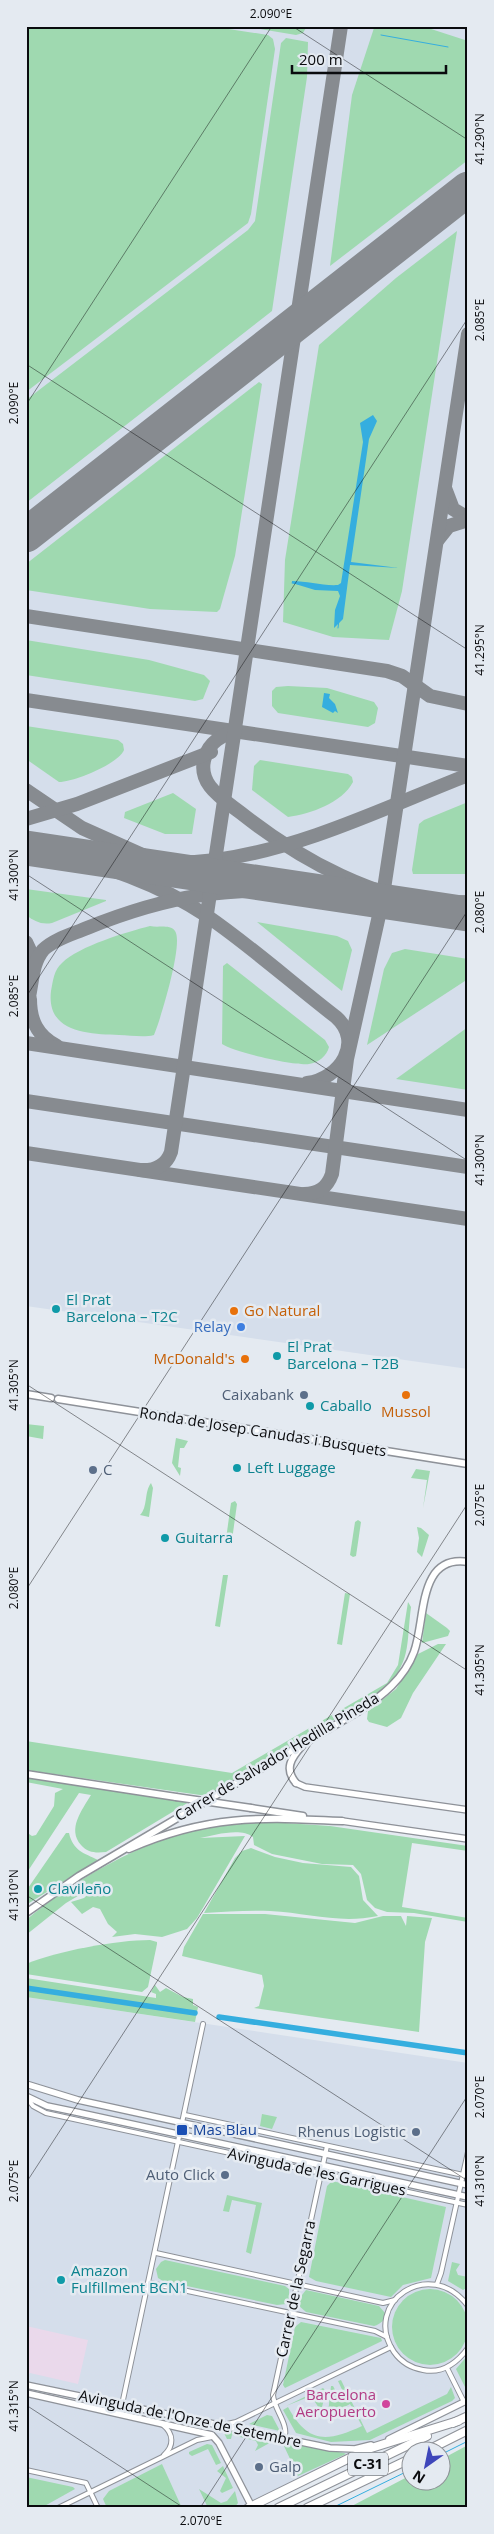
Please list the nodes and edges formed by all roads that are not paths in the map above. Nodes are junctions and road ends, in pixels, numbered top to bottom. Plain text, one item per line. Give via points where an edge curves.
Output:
1 (26, 1394) edge
2 (468, 1464) edge
3 (468, 1562) edge
4 (307, 1740) junction
5 (26, 1774) edge
6 (296, 1783) joint
7 (468, 1810) edge
8 (342, 1822) junction
9 (468, 1839) edge
10 (103, 1861) junction
11 (26, 1913) edge
12 (204, 2024) dead end
13 (27, 2084) edge
14 (26, 2097) edge
15 (185, 2115) junction
16 (183, 2123) junction
17 (180, 2135) junction
18 (179, 2142) junction
19 (327, 2146) junction
20 (468, 2152) edge
21 (326, 2154) junction
22 (323, 2166) junction
23 (321, 2173) junction
24 (465, 2176) edge
25 (464, 2184) edge
26 (458, 2195) junction
27 (468, 2197) edge
28 (457, 2202) junction
29 (468, 2205) edge
30 (156, 2253) junction
31 (150, 2282) junction
32 (297, 2284) junction
33 (437, 2284) junction
34 (395, 2300) junction
35 (468, 2306) edge
36 (291, 2313) junction
37 (387, 2337) junction
38 (391, 2347) junction
39 (468, 2348) edge
40 (447, 2368) junction
41 (26, 2385) edge
42 (26, 2393) edge
43 (466, 2401) edge
44 (274, 2404) junction
45 (123, 2406) junction
46 (120, 2414) junction
47 (468, 2416) edge
48 (458, 2421) junction
49 (160, 2422) junction
50 (220, 2426) junction
51 (286, 2429) junction
52 (468, 2430) edge
53 (214, 2437) junction
54 (284, 2440) junction
55 (299, 2442) junction
56 (444, 2442) edge
57 (355, 2449) junction
58 (368, 2449) junction
59 (160, 2459) junction
60 (402, 2463) edge
61 (26, 2470) edge
62 (91, 2492) junction
63 (248, 2507) edge
64 (58, 2508) edge
65 (98, 2508) edge
66 (278, 2508) edge
67 (307, 2508) edge

1 - 2 main road, Ronda de Josep Canudas i Busquets
3 - 4 main road, Carrer de Salvador Hedilla Pineda via 450,1561 432,1577 414,1653 392,1686 359,1711
4 - 6 main road via 290,1763 290,1774
4 - 10 main road, Carrer de Salvador Hedilla Pineda
5 - 8 main road, bridge
6 - 7 street via 304,1787
8 - 9 street
8 - 10 main road via 261,1818 222,1821 166,1836
10 - 11 main road, Carrer de Salvador Hedilla Pineda
12 - 15 street
13 - 16 street, Avinguda de les Garrigues via 72,2099
14 - 17 street, Avinguda de les Garrigues via 47,2106
14 - 18 street, Avinguda de les Garrigues via 33,2106 46,2113
15 - 16 street
15 - 19 street, Avinguda de les Garrigues
16 - 17 street
16 - 21 street, Avinguda de les Garrigues
17 - 18 street
17 - 22 street, Avinguda de les Garrigues
18 - 23 street, Avinguda de les Garrigues
18 - 30 street
19 - 21 street, Carrer de la Segarra
19 - 24 street, Avinguda de les Garrigues
20 - 24 street
21 - 22 street, Carrer de la Segarra
21 - 25 street, Avinguda de les Garrigues
22 - 23 street, Carrer de la Segarra
22 - 26 street, Avinguda de les Garrigues
23 - 28 street, Avinguda de les Garrigues
23 - 32 street, Carrer de la Segarra
24 - 25 street
25 - 26 street
26 - 27 street, Avinguda de les Garrigues
26 - 28 street
28 - 29 street, Avinguda de les Garrigues
28 - 33 street
30 - 31 street
30 - 32 street
31 - 36 street
31 - 45 street
32 - 34 street via 383,2303
32 - 36 street, Carrer de la Segarra
33 - 34 street via 410,2288
33 - 35 street via 450,2288
34 - 37 street via 387,2318
36 - 37 street via 375,2331
36 - 44 street, Carrer de la Segarra via 273,2395
37 - 38 street
38 - 40 street via 411,2367 434,2371
38 - 44 street
39 - 40 street
40 - 43 street
41 - 45 street, Avinguda de l'Onze de Setembre
42 - 46 street, Avinguda de l'Onze de Setembre
43 - 57 street, Avinguda de l'Onze de Setembre via 402,2434
44 - 50 street
44 - 51 street
45 - 46 street
45 - 50 street, Avinguda de l'Onze de Setembre
46 - 49 street, Avinguda de l'Onze de Setembre
47 - 48 highway, C-31
48 - 58 highway
48 - 66 highway, C-31
49 - 53 street, Avinguda de l'Onze de Setembre
49 - 59 street via 170,2431 172,2439 169,2450
50 - 54 street, Avinguda de l'Onze de Setembre
51 - 54 street
51 - 55 street
52 - 56 highway
53 - 59 street
53 - 63 street
54 - 55 street, Avinguda de l'Onze de Setembre
55 - 57 street, Avinguda de l'Onze de Setembre
57 - 58 highway
58 - 63 highway
59 - 62 street
60 - 67 highway, C-31
61 - 62 street via 86,2483
62 - 64 street
62 - 65 street

